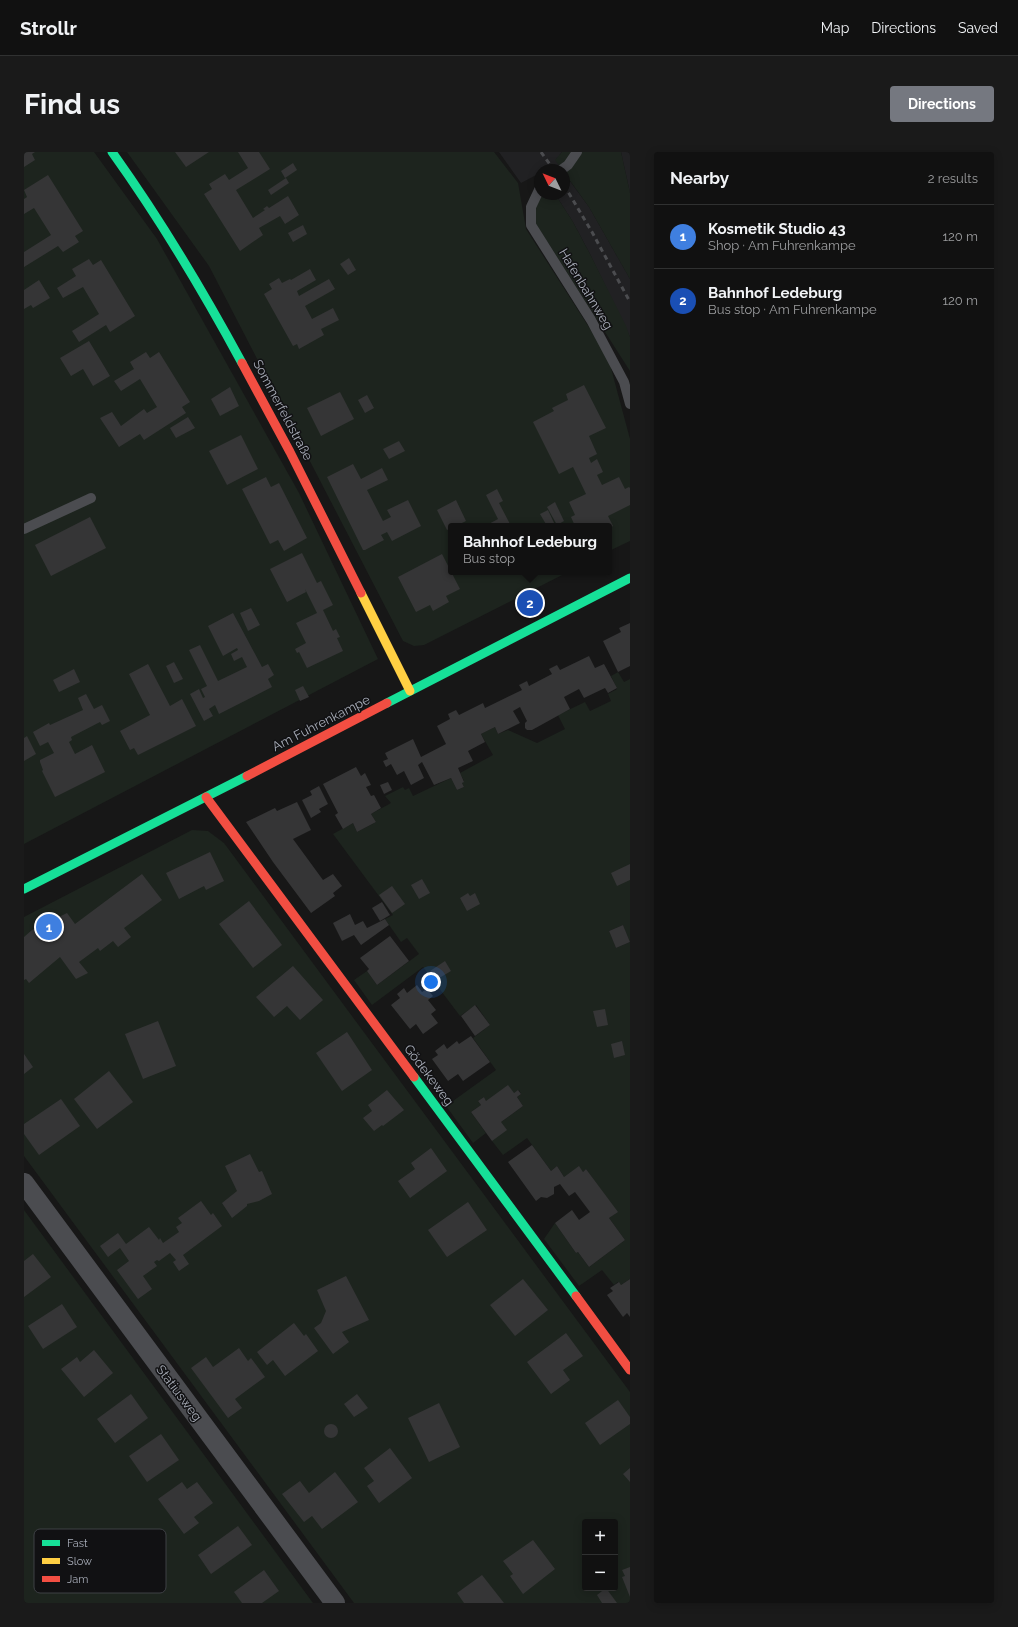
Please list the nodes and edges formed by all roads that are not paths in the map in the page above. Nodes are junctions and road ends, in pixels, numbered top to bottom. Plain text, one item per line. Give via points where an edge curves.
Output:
1 (112, 152) edge
2 (577, 152) edge
3 (569, 164) edge
4 (534, 200) edge
5 (630, 404) edge
6 (91, 498) dead end
7 (24, 530) edge
8 (630, 578) edge
9 (410, 691) junction
10 (206, 797) junction
11 (24, 889) edge
12 (24, 1183) edge
13 (630, 1370) edge
14 (334, 1603) edge

1 - 9 street, Sommerfeldstraße via 181,257 243,362
2 - 3 lane
4 - 5 lane, Hafenbahnweg via 531,207 531,225 591,320 624,382
6 - 7 lane
8 - 9 street, Am Fuhrenkampe
9 - 10 street, Am Fuhrenkampe
10 - 11 street, Am Fuhrenkampe
10 - 13 street, Gödekeweg
12 - 14 street, Statiusweg

